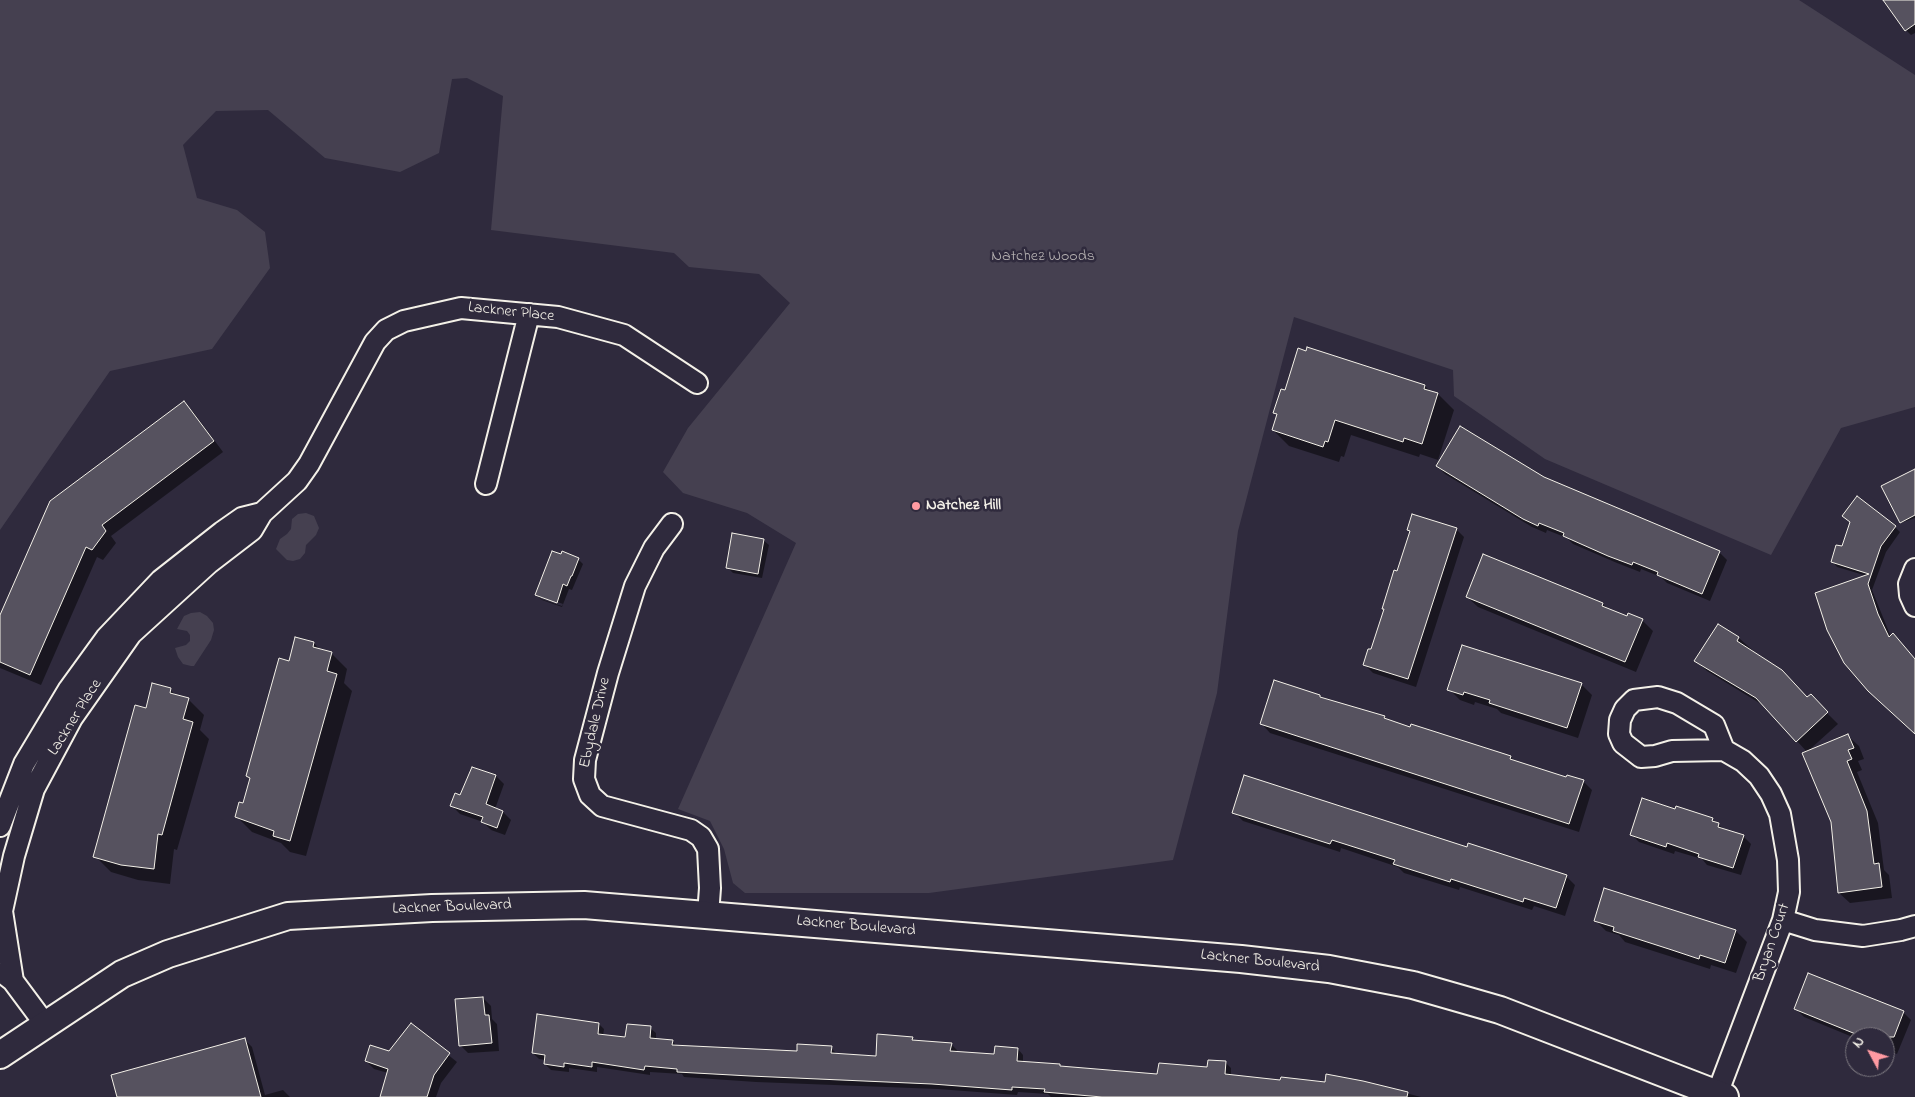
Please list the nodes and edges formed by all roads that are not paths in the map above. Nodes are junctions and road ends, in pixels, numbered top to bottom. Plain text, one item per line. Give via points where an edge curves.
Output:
1 (529, 314) junction
2 (697, 383) dead end
3 (486, 484) dead end
4 (262, 513) junction
5 (672, 524) dead end
6 (1915, 569) edge
7 (1915, 606) edge
8 (1724, 750) junction
9 (0, 826) edge
10 (708, 915) junction
11 (1784, 920) junction
12 (1915, 926) edge
13 (6, 975) edge
14 (45, 1024) junction
15 (0, 1055) edge
16 (1719, 1096) edge

1 - 2 street, Lackner Place via 558,317 624,335
1 - 3 street
1 - 4 street, Lackner Place via 461,308 404,321 386,330 375,342 310,464 297,481
4 - 9 street, Lackner Place via 242,518 160,580 106,638 69,688 24,764
4 - 13 street, Lackner Place via 252,530 209,563 131,634 72,718 34,789 14,856 2,911
5 - 10 street, Ebydale Drive via 654,548 635,586 585,760 584,779 590,796 602,806 691,830 701,837 708,849
6 - 7 street via 1909,584
8 - 8 street via 1714,726 1677,704 1658,697 1634,700 1620,720 1619,734 1623,744 1641,757 1672,751
8 - 11 street, Bryan Court via 1759,776 1780,814 1788,860 1789,892
10 - 14 main road, Lackner Boulevard via 546,905 288,916 168,954 122,974
10 - 16 main road, Lackner Boulevard via 1330,969 1413,985 1500,1010
11 - 12 street via 1815,930 1864,936
11 - 16 street, Bryan Court
13 - 14 street, Lackner Place
14 - 15 main road, Lackner Boulevard

